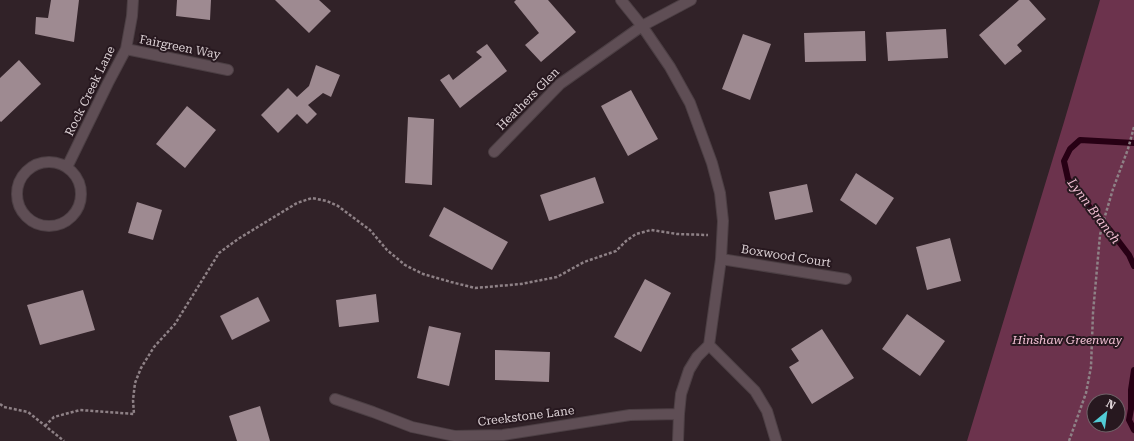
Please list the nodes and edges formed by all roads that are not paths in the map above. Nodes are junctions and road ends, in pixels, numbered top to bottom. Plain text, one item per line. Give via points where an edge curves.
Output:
1 (133, 0) edge
2 (621, 0) edge
3 (691, 0) edge
4 (642, 26) junction
5 (126, 49) junction
6 (228, 70) dead end
7 (494, 152) dead end
8 (67, 167) junction
9 (721, 259) junction
10 (846, 279) dead end
11 (709, 345) junction
12 (334, 399) dead end
13 (679, 414) junction
14 (678, 441) edge
15 (776, 441) edge

1 - 5 street, Rock Creek Lane
2 - 4 street
3 - 4 street, Heathers Glen
4 - 7 street, Heathers Glen via 560,84
4 - 9 street via 690,103 705,141 720,193 724,220
5 - 6 street, Fairgreen Way
5 - 8 street, Rock Creek Lane
8 - 8 street via 75,174 80,184 80,204 75,214 58,225 38,224 29,219 18,201 20,179 36,165 46,162
9 - 10 street, Boxwood Court
9 - 11 street
11 - 13 street via 689,370 681,394
11 - 15 street via 755,391 767,411
12 - 13 street, Creekstone Lane via 412,427 455,436 503,434 630,415
13 - 14 street

